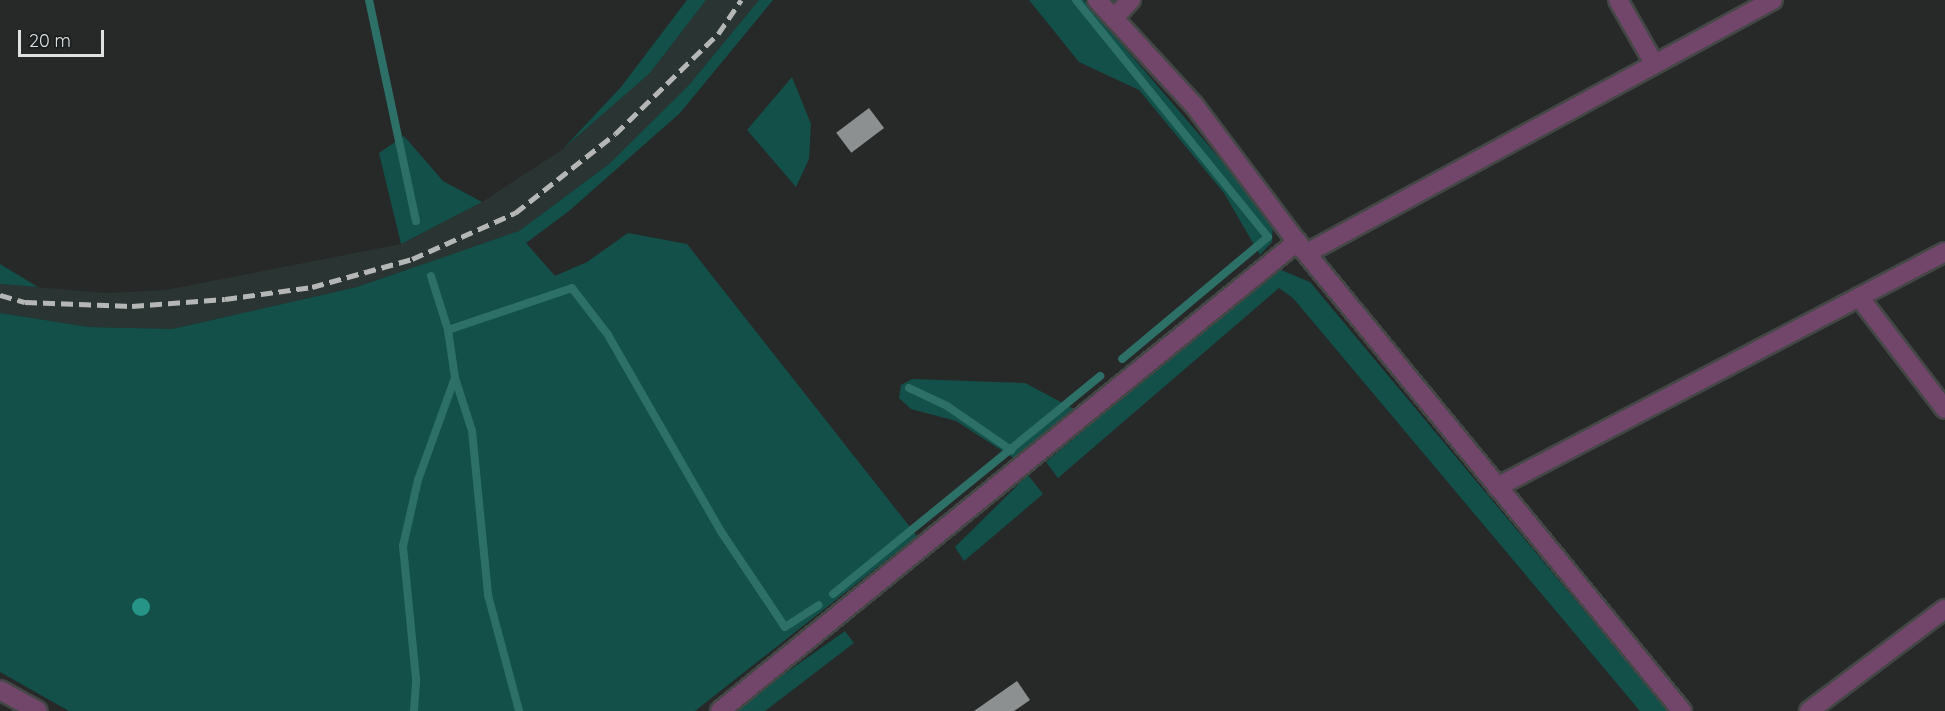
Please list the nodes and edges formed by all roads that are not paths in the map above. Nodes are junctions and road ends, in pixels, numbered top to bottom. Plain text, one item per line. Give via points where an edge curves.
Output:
1 (1097, 0) edge
2 (1131, 0) edge
3 (1618, 0) edge
4 (1773, 0) edge
5 (1114, 18) junction
6 (1654, 63) junction
7 (1302, 247) junction
8 (1945, 252) edge
9 (1859, 297) junction
10 (1945, 410) edge
11 (1497, 487) junction
12 (1945, 609) edge
13 (0, 690) edge
14 (38, 711) edge
15 (720, 711) edge
16 (1682, 711) edge
17 (1809, 711) edge

1 - 5 street
2 - 5 street
3 - 6 street
4 - 6 street
5 - 7 street via 1194,105
6 - 7 street
7 - 11 street
7 - 15 street
8 - 9 street
9 - 10 street
9 - 11 street
11 - 16 street
12 - 17 street
13 - 14 street

